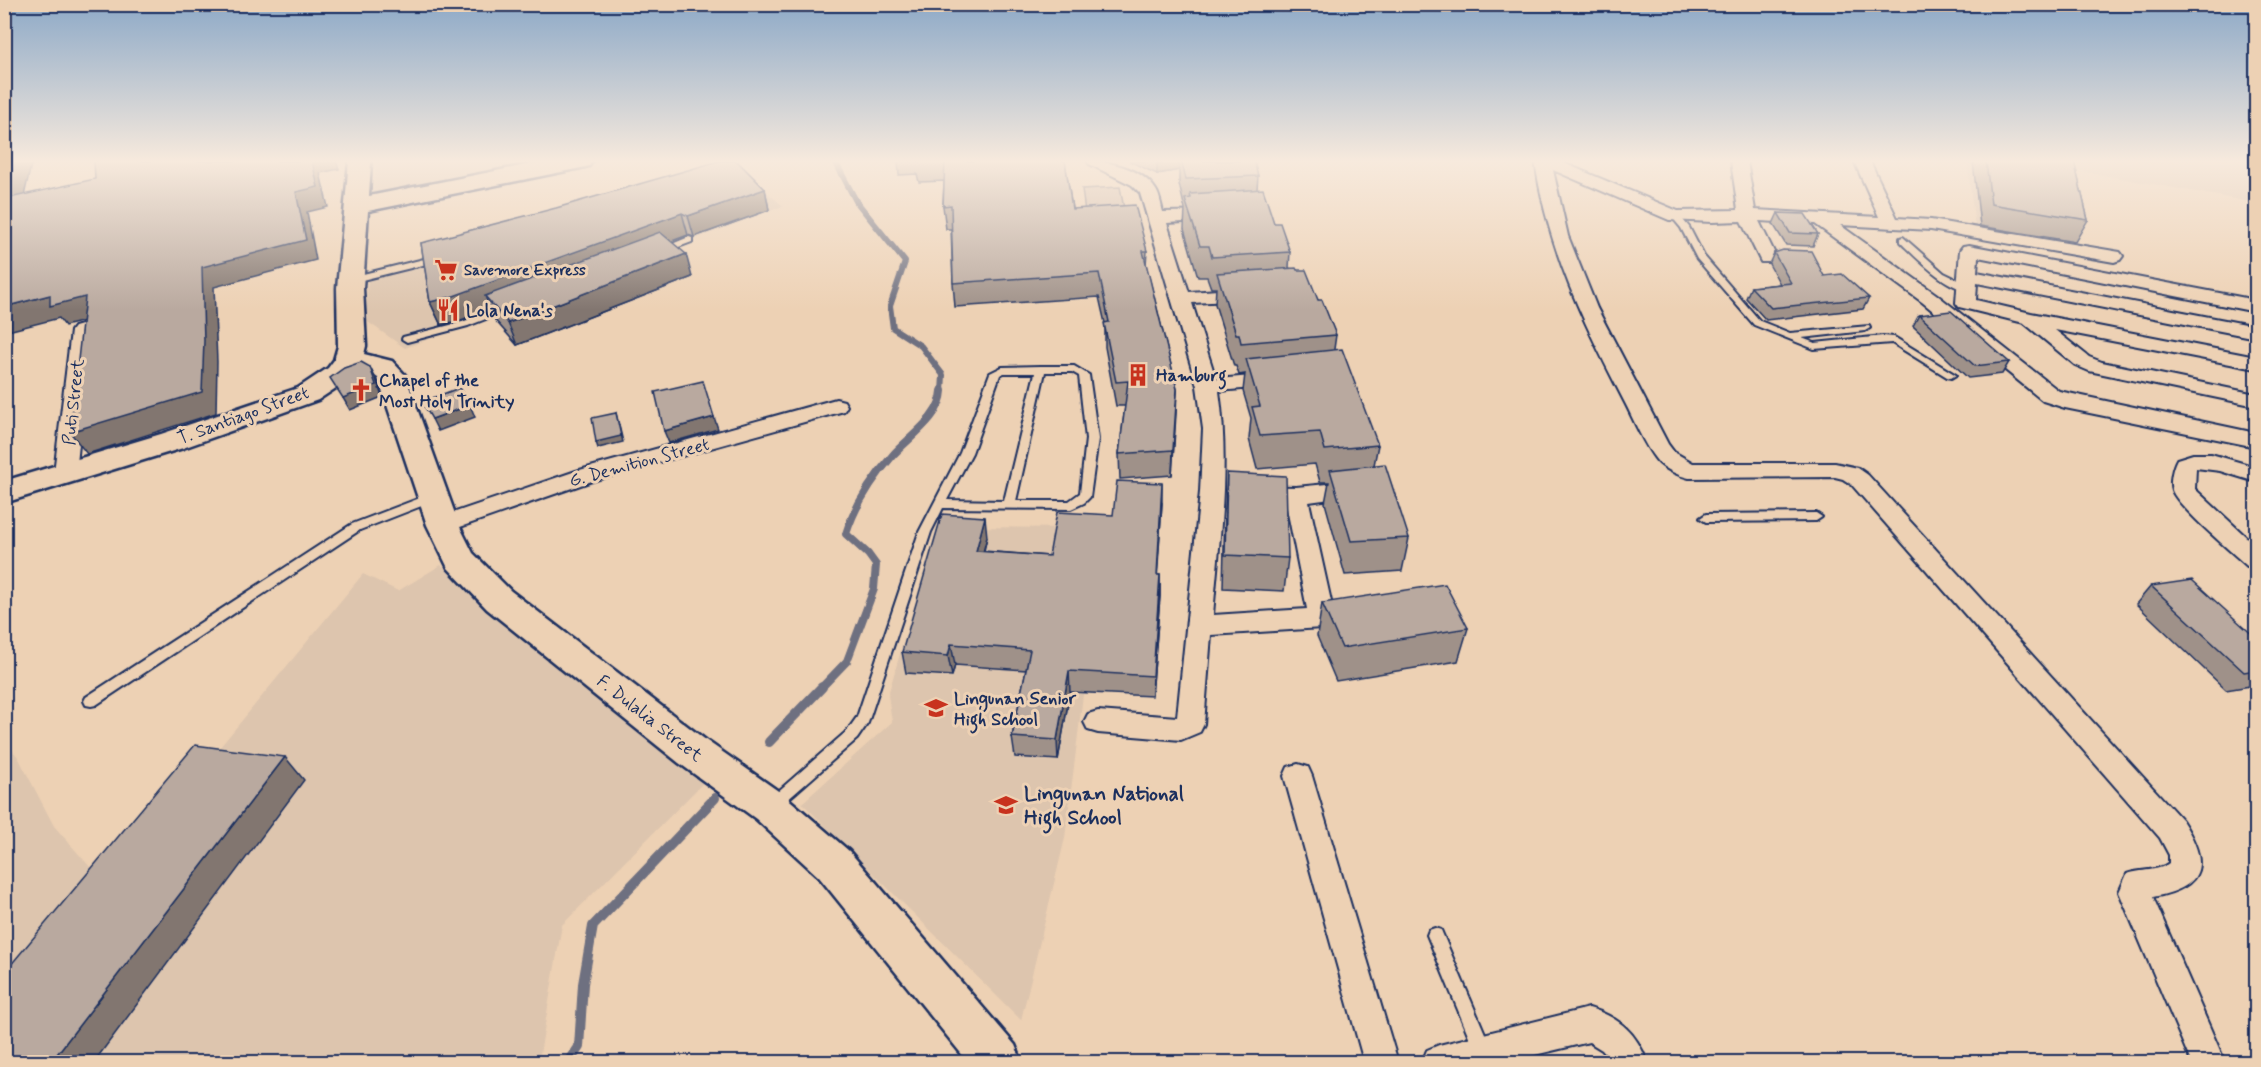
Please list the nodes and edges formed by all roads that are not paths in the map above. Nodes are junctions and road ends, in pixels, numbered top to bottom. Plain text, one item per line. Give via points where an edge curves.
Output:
1 (355, 211) edge
2 (1155, 211) edge
3 (1553, 211) edge
4 (1663, 211) edge
5 (1746, 211) edge
6 (1885, 211) edge
7 (1238, 214) edge
8 (1747, 215) junction
9 (1675, 216) junction
10 (1157, 218) junction
11 (1818, 218) junction
12 (1890, 221) junction
13 (689, 240) edge
14 (1902, 240) dead end
15 (655, 253) edge
16 (455, 254) edge
17 (2114, 256) dead end
18 (1768, 258) dead end
19 (413, 271) dead end
20 (397, 276) dead end
21 (351, 280) junction
22 (1968, 289) junction
23 (1271, 292) edge
24 (1181, 298) junction
25 (1929, 298) junction
26 (521, 303) edge
27 (2256, 306) edge
28 (2031, 319) junction
29 (1865, 328) dead end
30 (81, 331) edge
31 (2256, 332) edge
32 (1788, 336) junction
33 (407, 339) dead end
34 (348, 362) junction
35 (2256, 363) edge
36 (1041, 369) junction
37 (1952, 375) dead end
38 (1296, 378) edge
39 (1208, 386) junction
40 (2256, 400) edge
41 (836, 406) dead end
42 (2256, 440) edge
43 (65, 473) junction
44 (2256, 474) edge
45 (1379, 487) edge
46 (4, 492) edge
47 (1212, 492) junction
48 (1296, 495) junction
49 (941, 504) junction
50 (1009, 505) junction
51 (438, 511) junction
52 (1816, 517) dead end
53 (1706, 518) dead end
54 (2256, 560) edge
55 (1377, 606) edge
56 (1322, 618) junction
57 (1199, 626) junction
58 (91, 701) dead end
59 (1098, 722) dead end
60 (1298, 776) dead end
61 (770, 807) junction
62 (1435, 935) dead end
63 (1483, 1051) junction
64 (998, 1062) edge
65 (1381, 1062) edge
66 (1439, 1062) edge
67 (1630, 1062) edge
68 (2208, 1062) edge

1 - 21 street
2 - 10 street
3 - 68 street via 1582,297 1666,457 1689,471 1835,470 1860,480 2177,837 2185,862 2176,878 2138,884 2135,892
4 - 9 street
5 - 8 street
6 - 12 street
7 - 10 street
8 - 9 street
8 - 11 street
8 - 18 street
9 - 32 lane via 1700,257 1757,322
10 - 24 street
11 - 12 street
11 - 25 street
12 - 17 street via 1957,228
13 - 15 lane
14 - 22 lane via 1941,274
16 - 21 lane
19 - 20 lane
21 - 34 street via 352,346
22 - 25 street via 1949,299
22 - 27 street via 1969,250
22 - 28 street
22 - 31 street
23 - 24 street
24 - 39 street
25 - 42 street via 2051,396
26 - 33 lane via 465,324
28 - 35 street
28 - 40 street via 2096,368
29 - 32 lane
30 - 43 street, Puti Street
32 - 37 lane via 1814,346 1894,340
34 - 43 street, T. Santiago Street via 338,374 308,394
34 - 51 street, F. Dulalia Street via 372,363 384,367 391,375
36 - 49 lane via 995,373 966,453
36 - 50 lane
36 - 50 lane via 1074,369 1084,375 1092,439 1086,494 1071,505
38 - 39 street
39 - 47 street via 1214,429
41 - 51 street, G. Demition Street via 584,476
43 - 46 street, T. Santiago Street
44 - 54 street via 2192,461 2186,464 2183,490
45 - 48 street
47 - 48 street
47 - 57 street
48 - 56 street
49 - 50 lane
49 - 61 lane via 925,532 863,719 852,735
51 - 58 lane via 356,527
51 - 61 street, F. Dulalia Street via 460,560 499,600 693,752
52 - 53 lane
55 - 56 street
56 - 57 street
57 - 59 street via 1190,724 1181,729
60 - 65 street
61 - 64 street, F. Dulalia Street via 834,864
62 - 63 lane
63 - 66 street
63 - 67 street via 1589,1025 1603,1028 1622,1044

